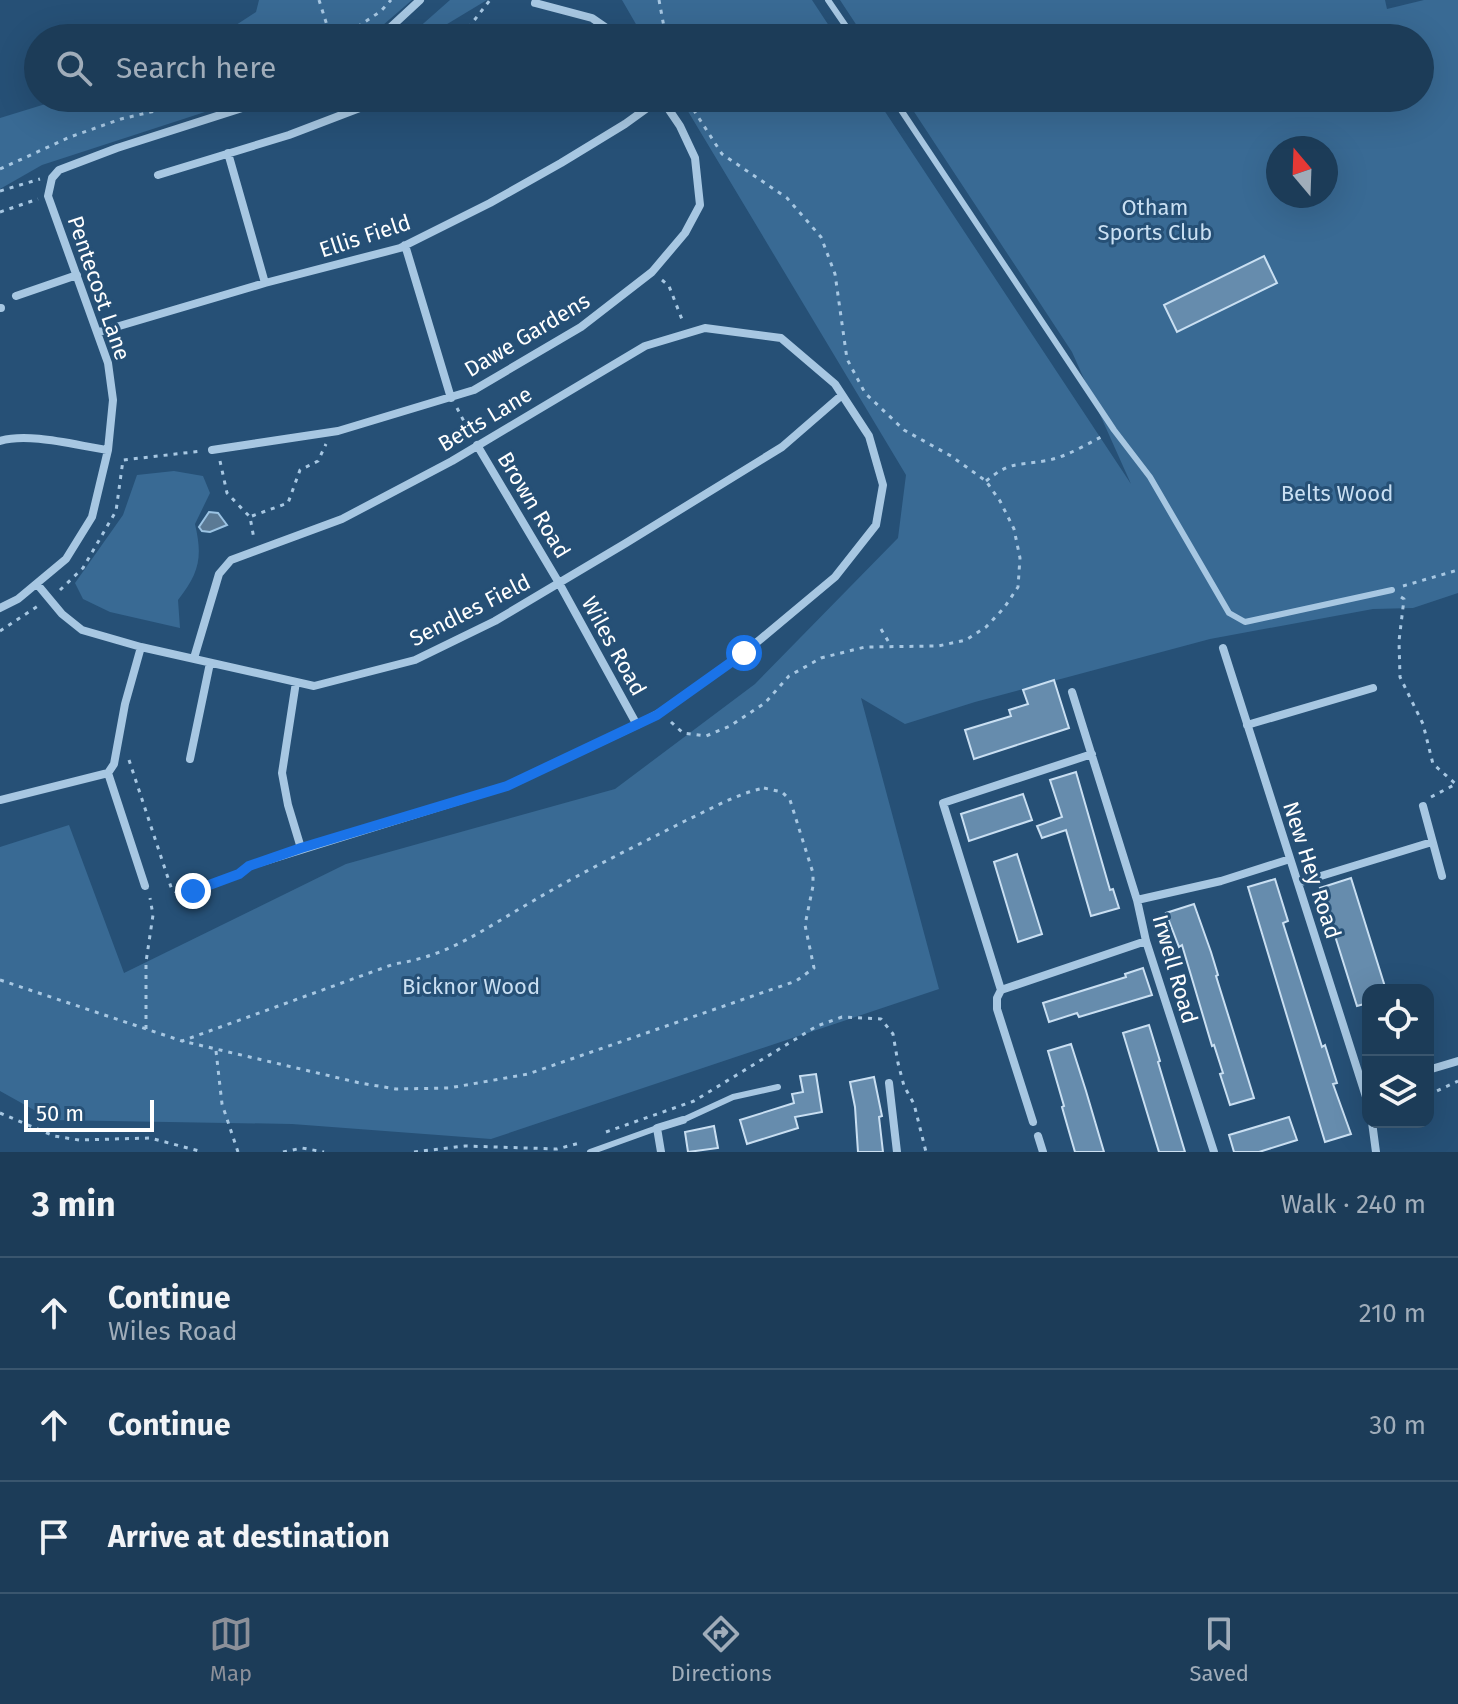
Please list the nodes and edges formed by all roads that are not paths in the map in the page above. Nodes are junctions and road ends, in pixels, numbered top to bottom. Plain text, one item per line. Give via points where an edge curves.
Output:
1 (420, 0) edge
2 (828, 0) edge
3 (535, 3) dead end
4 (394, 24) edge
5 (601, 24) edge
6 (844, 24) edge
7 (229, 112) edge
8 (349, 112) edge
9 (642, 112) edge
10 (670, 112) edge
11 (902, 112) edge
12 (228, 153) junction
13 (158, 175) dead end
14 (405, 245) junction
15 (77, 275) junction
16 (265, 283) junction
17 (16, 296) dead end
18 (99, 332) junction
19 (842, 395) junction
20 (451, 398) junction
21 (0, 441) edge
22 (477, 445) junction
23 (108, 450) junction
24 (212, 450) road end
25 (559, 583) junction
26 (37, 584) junction
27 (1392, 590) road end
28 (0, 608) edge
29 (141, 647) junction
30 (1223, 648) dead end
31 (194, 658) junction
32 (210, 663) junction
33 (296, 682) junction
34 (1373, 688) dead end
35 (1072, 692) dead end
36 (637, 725) junction
37 (1247, 725) junction
38 (1092, 754) junction
39 (190, 759) dead end
40 (108, 773) junction
41 (0, 800) edge
42 (1423, 806) road end
43 (1432, 842) junction
44 (301, 848) junction
45 (1290, 859) junction
46 (259, 863) road end
47 (1442, 876) dead end
48 (1298, 883) junction
49 (145, 886) road end
50 (1137, 900) junction
51 (1146, 941) junction
52 (1001, 990) junction
53 (1458, 1061) edge
54 (1434, 1068) edge
55 (1362, 1078) edge
56 (889, 1083) dead end
57 (778, 1087) dead end
58 (683, 1120) joint
59 (1033, 1122) dead end
60 (657, 1128) junction
61 (1373, 1128) edge
62 (1038, 1136) dead end
63 (590, 1152) edge
64 (661, 1152) edge
65 (897, 1152) edge
66 (1043, 1152) edge
67 (1214, 1152) edge
68 (1376, 1152) edge

1 - 4 street
2 - 6 lane
3 - 5 street
7 - 15 street, Pentecost Lane via 59,170 48,196
8 - 12 street
9 - 14 street, Ellis Field via 490,203
10 - 20 street, Dawe Gardens via 695,158 700,205 685,233 652,272 581,327 474,390
11 - 27 lane via 1150,477 1229,613 1245,622
12 - 13 street
12 - 16 street
14 - 16 street, Ellis Field
14 - 20 street, Dawe Gardens
15 - 17 street
15 - 18 street, Pentecost Lane
16 - 18 street, Ellis Field
18 - 23 street, Pentecost Lane via 113,400
19 - 22 street, Betts Lane via 781,338 705,328 645,346
19 - 25 street, Sendles Field via 782,447
19 - 36 street, Wiles Road via 869,436 883,485 876,525 835,577 744,653
20 - 24 street, Dawe Gardens via 338,431
21 - 23 street via 33,439
22 - 25 street, Brown Road
22 - 31 street, Betts Lane via 342,519 231,560 219,574
23 - 26 street, Pentecost Lane via 92,517 66,559
25 - 33 street, Sendles Field via 415,660 314,686
25 - 36 street, Wiles Road
26 - 28 street, Pentecost Lane
26 - 29 street, Sendles Field via 82,630
29 - 31 street, Sendles Field
29 - 40 street
30 - 37 street, New Hey Road
31 - 32 street, Sendles Field
32 - 33 street, Sendles Field
32 - 39 street
33 - 44 street via 282,773
34 - 37 street
35 - 38 street
36 - 44 street, Wiles Road via 507,786
37 - 45 street, New Hey Road
38 - 50 street
38 - 52 street via 943,803
40 - 41 street
40 - 49 street
42 - 43 street
43 - 47 street
43 - 48 street
44 - 46 street, Wiles Road
45 - 48 street, New Hey Road
45 - 50 street, Irwell Road
48 - 55 street, New Hey Road
50 - 51 street, Irwell Road
51 - 52 street
51 - 67 street, Irwell Road
52 - 59 street via 997,1009
53 - 54 street
56 - 65 street
57 - 58 lane via 733,1097
58 - 60 street
60 - 63 lane
60 - 64 street
61 - 68 street
62 - 66 street

